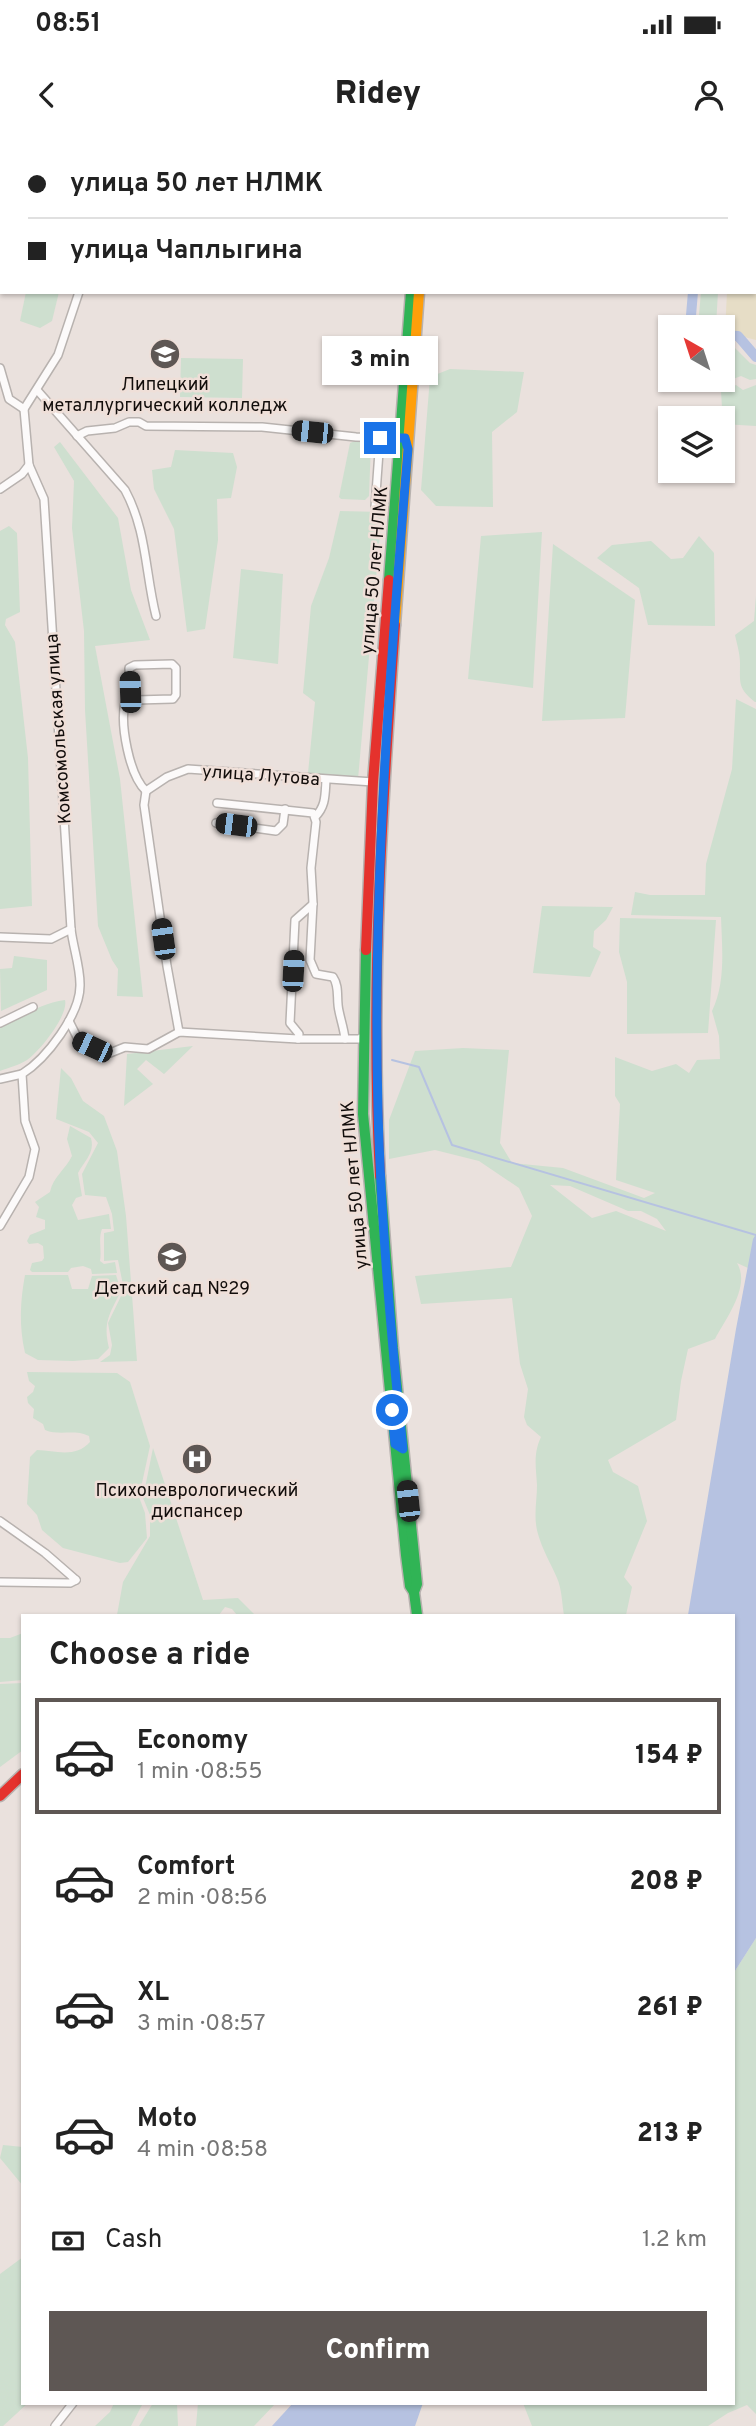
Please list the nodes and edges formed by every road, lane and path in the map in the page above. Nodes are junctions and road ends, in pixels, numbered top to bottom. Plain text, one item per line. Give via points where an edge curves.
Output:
1 (78, 294) edge
2 (411, 294) edge
3 (419, 294) edge
4 (0, 368) edge
5 (37, 390) junction
6 (9, 399) junction
7 (0, 402) edge
8 (24, 409) junction
9 (77, 436) junction
10 (380, 438) junction
11 (401, 438) junction
12 (408, 449) junction
13 (29, 464) junction
14 (0, 489) edge
15 (375, 507) dead end
16 (156, 616) dead end
17 (136, 700) junction
18 (326, 779) junction
19 (373, 782) junction
20 (145, 791) junction
21 (217, 803) dead end
22 (285, 809) junction
23 (315, 817) junction
24 (216, 823) dead end
25 (368, 863) junction
26 (380, 879) junction
27 (313, 903) junction
28 (71, 929) junction
29 (0, 937) edge
30 (33, 1007) dead end
31 (69, 1021) junction
32 (0, 1023) edge
33 (179, 1032) junction
34 (364, 1036) junction
35 (298, 1039) junction
36 (345, 1039) junction
37 (22, 1074) junction
38 (0, 1079) edge
39 (0, 1226) edge
40 (399, 1447) junction
41 (0, 1521) edge
42 (0, 1582) edge
43 (417, 1614) edge
44 (21, 1776) edge
45 (0, 1796) edge
46 (71, 2405) edge
47 (55, 2426) edge

1 - 5 street via 58,355
2 - 11 main road, улица 50 лет НЛМК
3 - 12 main road, улица 50 лет НЛМК
4 - 6 street
5 - 8 street
5 - 9 street
6 - 7 street
6 - 8 street
8 - 13 street, Комсомольская улица
9 - 10 street via 139,422 146,426 262,427
9 - 16 street via 125,490 135,510 146,547
10 - 11 street
10 - 15 street
11 - 12 main road
11 - 19 main road, улица 50 лет НЛМК
12 - 26 main road, улица 50 лет НЛМК
13 - 14 street
13 - 28 street, Комсомольская улица via 44,499
17 - 17 street via 173,699 176,668 172,664 129,668 130,692
17 - 20 street via 125,703 122,716 134,775
18 - 19 street, улица Лутова
18 - 20 street, улица Лутова via 188,769
18 - 23 street via 325,804
19 - 25 main road, улица 50 лет НЛМК
20 - 33 street
21 - 22 street
22 - 23 street
22 - 24 street via 283,824 276,831
23 - 27 street via 310,868
25 - 26 main road
25 - 34 main road, улица 50 лет НЛМК
26 - 40 main road, улица 50 лет НЛМК via 378,1111
27 - 35 street via 295,920 290,1023
27 - 36 street via 310,960 317,974 337,982
28 - 29 street via 51,939
28 - 31 street, Комсомольская улица via 80,984
30 - 32 street
31 - 33 street via 79,1041 110,1053 125,1047 148,1049
31 - 37 street via 44,1056
33 - 35 street
34 - 36 street
34 - 40 main road, улица 50 лет НЛМК via 363,1114
35 - 36 street
37 - 38 street
37 - 39 street via 25,1121 35,1149 29,1177
40 - 43 main road, улица 50 лет НЛМК via 406,1555
41 - 42 street via 76,1580
44 - 45 main road
46 - 47 street

